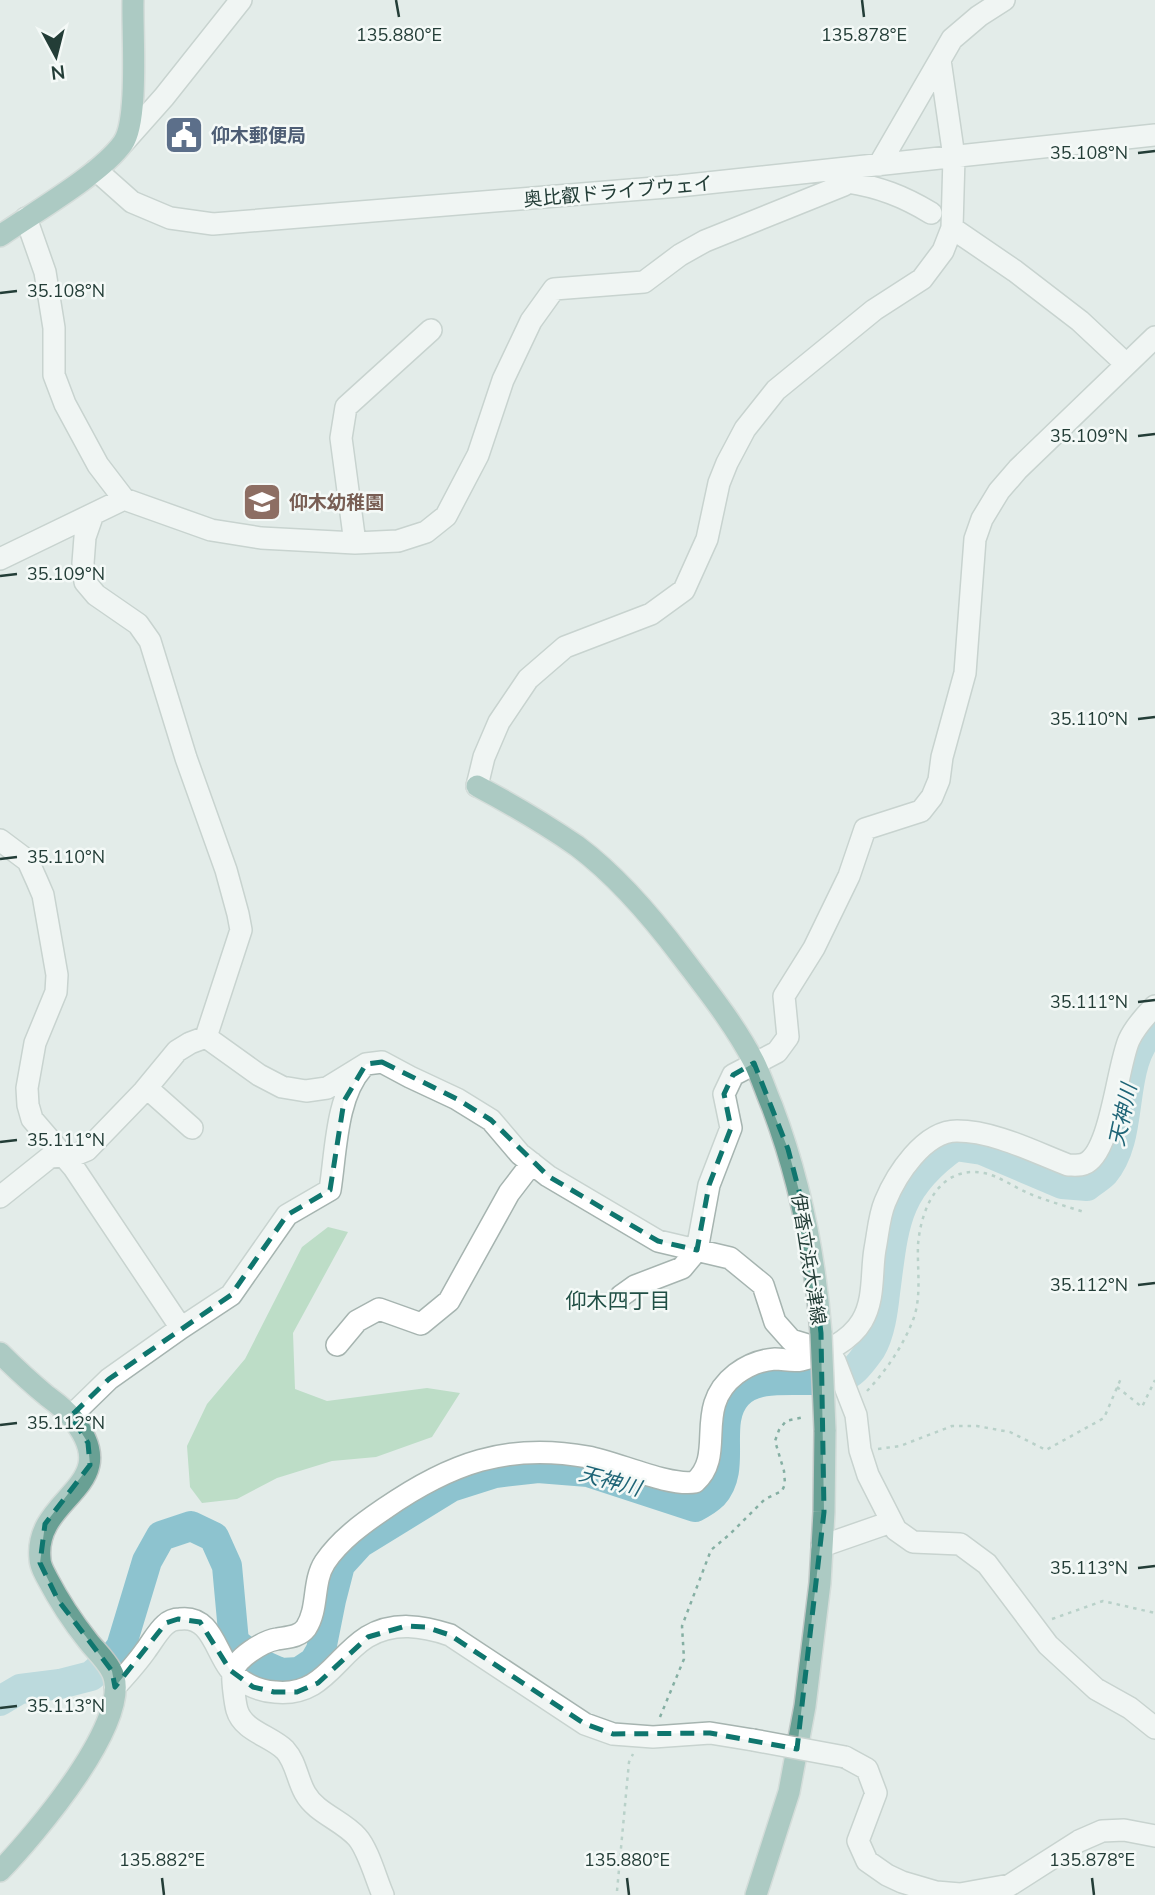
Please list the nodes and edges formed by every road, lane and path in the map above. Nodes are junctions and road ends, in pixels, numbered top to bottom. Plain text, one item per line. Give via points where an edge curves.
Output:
1 (132, 0) edge
2 (1004, 0) edge
3 (240, 1) edge
4 (940, 60) junction
5 (1155, 135) edge
6 (124, 142) junction
7 (954, 156) junction
8 (879, 165) junction
9 (96, 170) junction
10 (849, 175) junction
11 (931, 213) dead end
12 (26, 218) junction
13 (952, 228) junction
14 (0, 236) edge
15 (431, 330) dead end
16 (1155, 337) edge
17 (1126, 363) junction
18 (124, 499) junction
19 (93, 514) junction
20 (355, 543) junction
21 (0, 559) edge
22 (477, 786) joint
23 (0, 841) edge
24 (1155, 1006) edge
25 (206, 1037) junction
26 (366, 1063) junction
27 (754, 1063) junction
28 (147, 1088) junction
29 (192, 1128) dead end
30 (63, 1155) junction
31 (532, 1163) junction
32 (0, 1197) edge
33 (1084, 1212) dead end
34 (697, 1250) junction
35 (621, 1296) dead end
36 (181, 1328) junction
37 (337, 1345) dead end
38 (827, 1348) junction
39 (0, 1353) edge
40 (1122, 1376) dead end
41 (1155, 1380) edge
42 (1117, 1387) junction
43 (853, 1406) junction
44 (71, 1416) junction
45 (819, 1422) junction
46 (860, 1450) junction
47 (891, 1522) junction
48 (822, 1546) junction
49 (1155, 1613) edge
50 (1032, 1626) junction
51 (236, 1667) junction
52 (114, 1679) junction
53 (1155, 1728) edge
54 (648, 1736) junction
55 (1155, 1836) edge
56 (0, 1871) edge
57 (617, 1891) dead end
58 (383, 1895) edge
59 (756, 1895) edge

1 - 6 main road via 132,114
2 - 4 street via 952,38
3 - 6 street
4 - 7 street
4 - 8 street
5 - 7 street, 奥比叡ドライブウェイ
6 - 9 main road
7 - 8 street, 奥比叡ドライブウェイ
7 - 13 street
8 - 10 street, 奥比叡ドライブウェイ
9 - 10 street, 奥比叡ドライブウェイ via 132,202 170,218 213,224
9 - 12 main road
10 - 11 street
10 - 20 street via 833,190 705,241 644,282 554,289 531,321 503,380 478,455 446,516 426,531 398,541
12 - 14 main road
12 - 18 street via 46,272 54,328 54,375 97,465
13 - 17 street via 1080,320
13 - 22 street via 943,251 922,279 874,310 776,390 745,429 719,483 706,539 684,590 651,614 565,647 528,679 499,722
15 - 20 street via 346,407 341,438
16 - 17 street
17 - 27 street via 1018,469 982,519 971,568 965,673 932,797 921,811 865,829 849,876 814,948 784,996 788,1037 777,1052
18 - 19 street
18 - 20 street via 211,530
19 - 21 street
19 - 25 street via 85,537 85,582 138,624 150,641 238,914 241,930
22 - 27 main road, 伊香立浜大津線 via 578,848 628,892 709,993
23 - 30 street via 28,861 43,895 56,992 35,1043 28,1105 32,1119
24 - 38 street via 1129,1040 1104,1138 1083,1165 1068,1165 985,1134 955,1131 935,1138 916,1153 884,1204 863,1321 846,1341
25 - 26 street via 259,1075 282,1087 306,1091 327,1088
25 - 28 street via 177,1051
26 - 31 street via 382,1062 457,1099 491,1120
26 - 36 street via 352,1079 344,1101 330,1190 287,1215 231,1295
27 - 34 street via 733,1075 724,1094 731,1128 709,1185
27 - 38 main road, 伊香立浜大津線 via 788,1149 805,1213
28 - 29 street
28 - 30 street via 87,1150
30 - 32 street via 50,1157
30 - 36 street
31 - 34 street via 658,1241
31 - 37 street via 509,1193 449,1301 421,1324 379,1309 357,1321
33 - 43 path via 1029,1194 986,1173 966,1171 947,1178 923,1218 914,1318 890,1365
34 - 35 street via 682,1268
34 - 38 street via 730,1258 763,1285 775,1322 791,1340
36 - 44 street via 109,1379
38 - 43 street
38 - 45 main road, 伊香立浜大津線, bridge
38 - 51 street via 801,1360 761,1361 727,1381 712,1407 707,1470 695,1482 677,1482 597,1458 538,1452 473,1460 429,1479 341,1543 324,1564 304,1631 263,1642
39 - 44 main road
40 - 42 path
41 - 42 path via 1142,1407
42 - 46 path via 1104,1418 1046,1450 1010,1432 952,1426 900,1446
43 - 46 street
44 - 52 main road via 88,1443 90,1465 87,1475 45,1524 40,1563 58,1600
45 - 48 main road, 伊香立浜大津線
45 - 54 path via 786,1421 775,1441 785,1484 782,1491 765,1499 711,1550 682,1626 684,1660
46 - 47 street
47 - 48 street
47 - 50 street via 913,1542 960,1544 987,1564
48 - 59 main road, 伊香立浜大津線 via 806,1693 789,1792
49 - 50 path via 1103,1601
50 - 53 street via 1096,1689
51 - 52 street via 200,1622 178,1619 166,1623 134,1668
51 - 54 street via 253,1687 297,1692 318,1683 368,1637 406,1626 425,1627 450,1635 585,1724 612,1734
51 - 58 street via 238,1712 246,1724 285,1750 305,1794 318,1808 358,1838
52 - 56 main road via 110,1716 101,1740 59,1802
54 - 55 street, bridge via 710,1733 845,1757 867,1769 876,1793 858,1841 867,1861 902,1882 936,1892 960,1894 1010,1885 1102,1831
54 - 57 path via 629,1762

